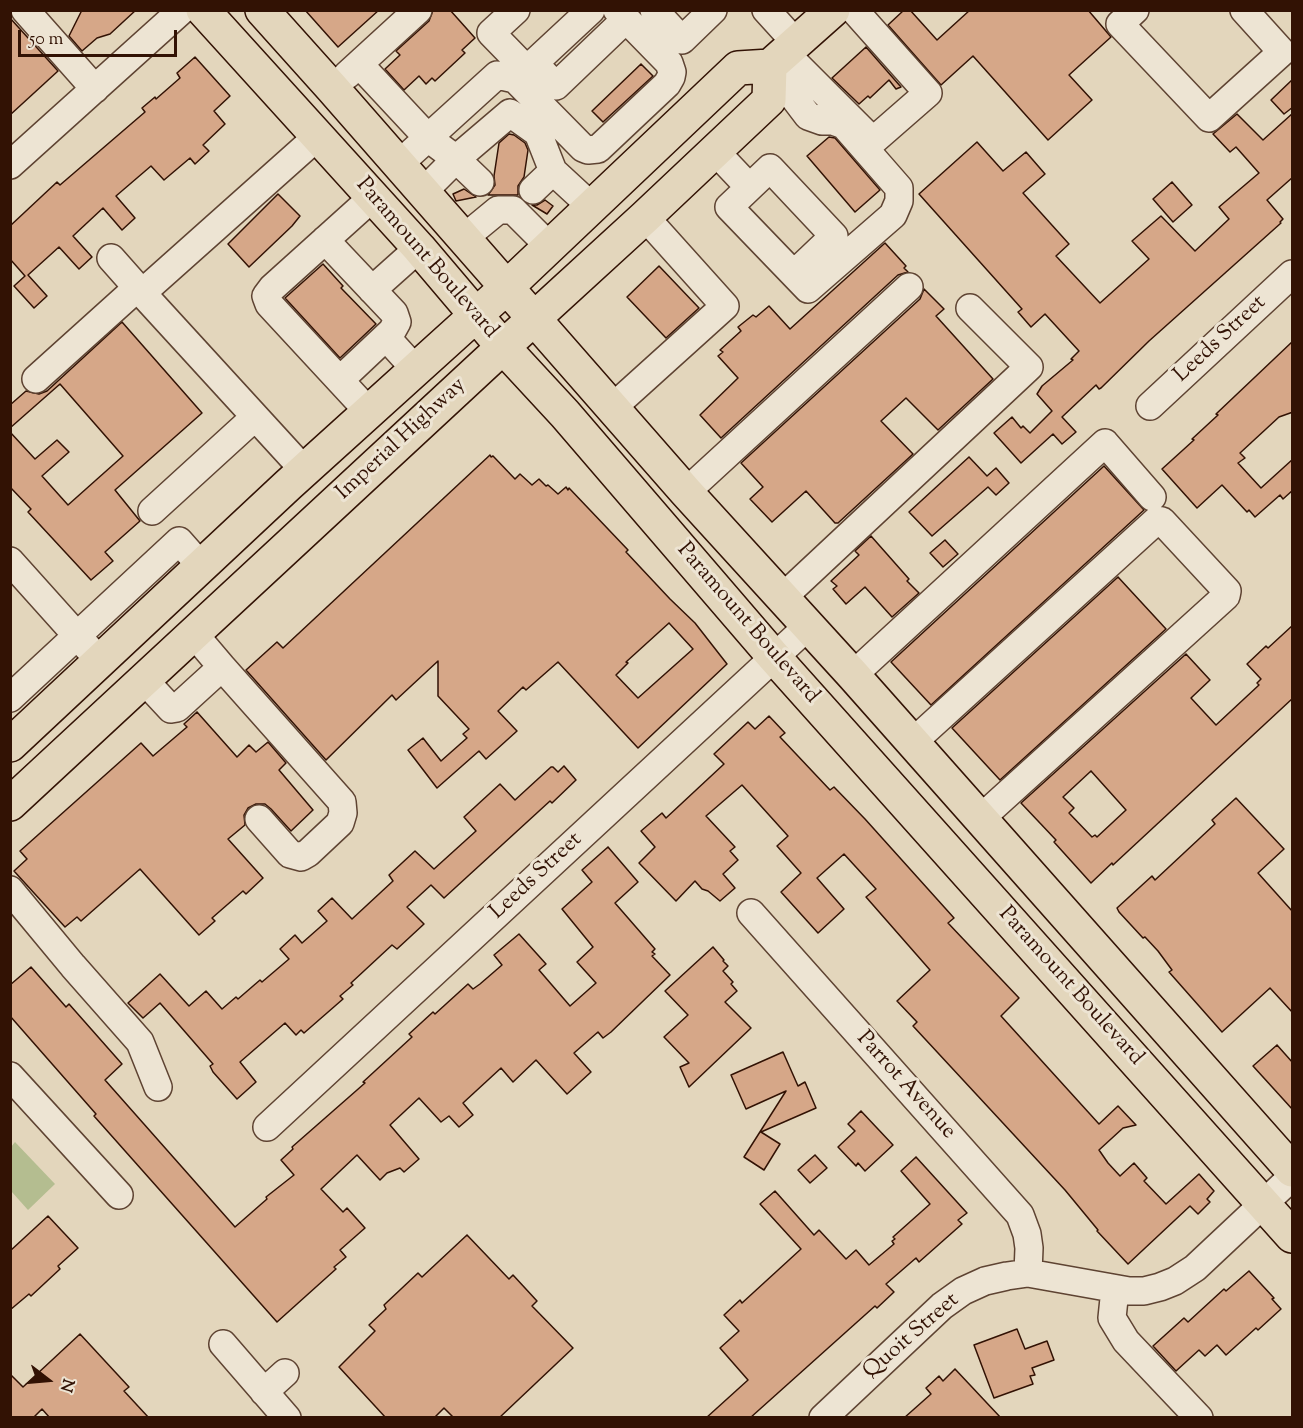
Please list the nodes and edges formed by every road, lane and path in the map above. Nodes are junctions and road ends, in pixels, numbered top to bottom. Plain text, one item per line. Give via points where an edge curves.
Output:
1 (25, 10) edge
2 (182, 10) edge
3 (202, 10) edge
4 (262, 10) edge
5 (418, 10) edge
6 (516, 10) edge
7 (591, 10) edge
8 (654, 10) edge
9 (713, 10) edge
10 (766, 10) edge
11 (833, 10) edge
12 (854, 10) edge
13 (1135, 10) edge
14 (1244, 10) edge
15 (621, 15) edge
16 (784, 54) junction
17 (359, 64) junction
18 (526, 71) junction
19 (95, 88) junction
20 (332, 88) junction
21 (318, 136) junction
22 (428, 138) junction
23 (715, 151) junction
24 (456, 159) junction
25 (399, 164) junction
26 (10, 165) edge
27 (553, 171) junction
28 (749, 188) junction
29 (423, 192) junction
30 (373, 197) junction
31 (506, 198) junction
32 (592, 207) junction
33 (645, 217) junction
34 (464, 238) junction
35 (325, 240) junction
36 (550, 246) junction
37 (419, 248) junction
38 (111, 258) dead end
39 (794, 274) junction
40 (1293, 274) edge
41 (507, 287) junction
42 (909, 287) dead end
43 (372, 290) junction
44 (140, 291) junction
45 (970, 308) dead end
46 (476, 315) junction
47 (534, 319) junction
48 (386, 337) junction
49 (502, 347) junction
50 (416, 370) junction
51 (36, 379) dead end
52 (340, 380) junction
53 (1150, 406) dead end
54 (612, 408) junction
55 (369, 412) junction
56 (255, 417) junction
57 (304, 470) junction
58 (686, 492) junction
59 (1152, 497) dead end
60 (152, 511) dead end
61 (10, 561) edge
62 (202, 567) junction
63 (782, 598) junction
64 (808, 626) junction
65 (194, 634) junction
66 (77, 636) junction
67 (774, 657) junction
68 (100, 661) junction
69 (222, 667) junction
70 (853, 675) junction
71 (144, 680) junction
72 (10, 698) edge
73 (913, 742) junction
74 (10, 745) edge
75 (10, 804) edge
76 (981, 818) junction
77 (259, 819) dead end
78 (10, 890) edge
79 (751, 913) dead end
80 (10, 1076) edge
81 (158, 1088) dead end
82 (267, 1127) dead end
83 (1293, 1170) edge
84 (1293, 1177) edge
85 (119, 1195) dead end
86 (1263, 1203) junction
87 (1293, 1236) edge
88 (1029, 1273) junction
89 (1115, 1289) junction
90 (223, 1344) dead end
91 (285, 1373) dead end
92 (264, 1392) junction
93 (287, 1418) edge
94 (823, 1418) edge
95 (1199, 1418) edge

1 - 19 street
2 - 19 street
3 - 21 main road, Paramount Boulevard
4 - 20 main road, Paramount Boulevard
5 - 17 street
6 - 18 street via 491,33
7 - 18 street
8 - 9 street via 682,40
10 - 16 street
11 - 16 main road
12 - 16 street via 928,93 873,141
13 - 14 street via 1120,24 1209,118 1282,51
15 - 18 street via 556,86
15 - 18 street via 669,63 672,72 667,84 598,148 583,148
16 - 23 main road, Imperial Highway via 769,100
16 - 32 main road, Imperial Highway via 738,68
16 - 39 street via 808,116 844,125 898,184 900,193 893,215 808,289
17 - 20 street
17 - 22 street
18 - 22 street via 497,75
19 - 26 street
20 - 25 main road, Paramount Boulevard
21 - 30 main road, Paramount Boulevard
21 - 44 street
22 - 24 street
22 - 25 street
23 - 28 street
23 - 33 main road, Imperial Highway
24 - 27 street via 510,113 538,133
24 - 29 street
24 - 31 street
25 - 29 main road, Paramount Boulevard
27 - 31 street
27 - 32 street
28 - 39 street via 729,207
28 - 39 street via 770,168 834,236
29 - 34 main road, Paramount Boulevard
30 - 35 street
30 - 37 main road, Paramount Boulevard
31 - 34 street
31 - 36 street
32 - 36 main road, Imperial Highway
33 - 47 main road, Imperial Highway
33 - 54 street via 725,306
34 - 41 main road, Paramount Boulevard
35 - 43 street
35 - 52 street via 266,296 269,304
36 - 41 main road, Imperial Highway
37 - 43 street
37 - 46 main road, Paramount Boulevard
38 - 44 street
40 - 53 street, Leeds Street
41 - 46 main road, Imperial Highway
41 - 47 main road, Paramount Boulevard
42 - 58 street
43 - 48 street via 394,313 397,322
44 - 51 street
44 - 56 street
45 - 63 street via 1029,367
46 - 49 main road, Paramount Boulevard
46 - 50 main road, Imperial Highway
47 - 49 main road, Imperial Highway
47 - 54 main road, Paramount Boulevard
48 - 50 street
48 - 52 street
49 - 65 main road, Imperial Highway
49 - 67 main road, Paramount Boulevard via 565,414
50 - 55 main road, Imperial Highway
52 - 55 street
54 - 58 main road, Paramount Boulevard
55 - 57 main road, Imperial Highway
56 - 57 street
56 - 60 street
57 - 62 main road, Imperial Highway
58 - 63 main road, Paramount Boulevard
59 - 70 street via 1105,443
61 - 66 street
62 - 66 street via 179,541
62 - 68 main road, Imperial Highway
63 - 64 main road, Paramount Boulevard
64 - 67 street, Leeds Street
64 - 70 main road, Paramount Boulevard
65 - 69 street
65 - 71 main road, Imperial Highway
66 - 68 street
66 - 72 street
67 - 82 street, Leeds Street
67 - 86 main road, Paramount Boulevard
68 - 74 main road, Imperial Highway
69 - 71 street via 177,708 171,709
69 - 77 street via 342,802 340,823 301,857 290,854
70 - 73 main road, Paramount Boulevard
71 - 75 main road, Imperial Highway
73 - 76 main road, Paramount Boulevard
73 - 76 street via 1156,520 1162,520 1227,591
76 - 83 main road, Paramount Boulevard
78 - 81 street via 140,1041
79 - 88 street, Parrot Avenue via 1020,1215 1028,1240
80 - 85 street
84 - 86 street, Quoit Street
86 - 87 main road, Paramount Boulevard
86 - 89 street, Quoit Street via 1195,1268 1175,1281 1144,1291
88 - 89 street, Quoit Street
88 - 94 street, Quoit Street via 985,1281 963,1291
89 - 95 street via 1112,1318 1126,1341
90 - 92 street
91 - 92 street
92 - 93 street

